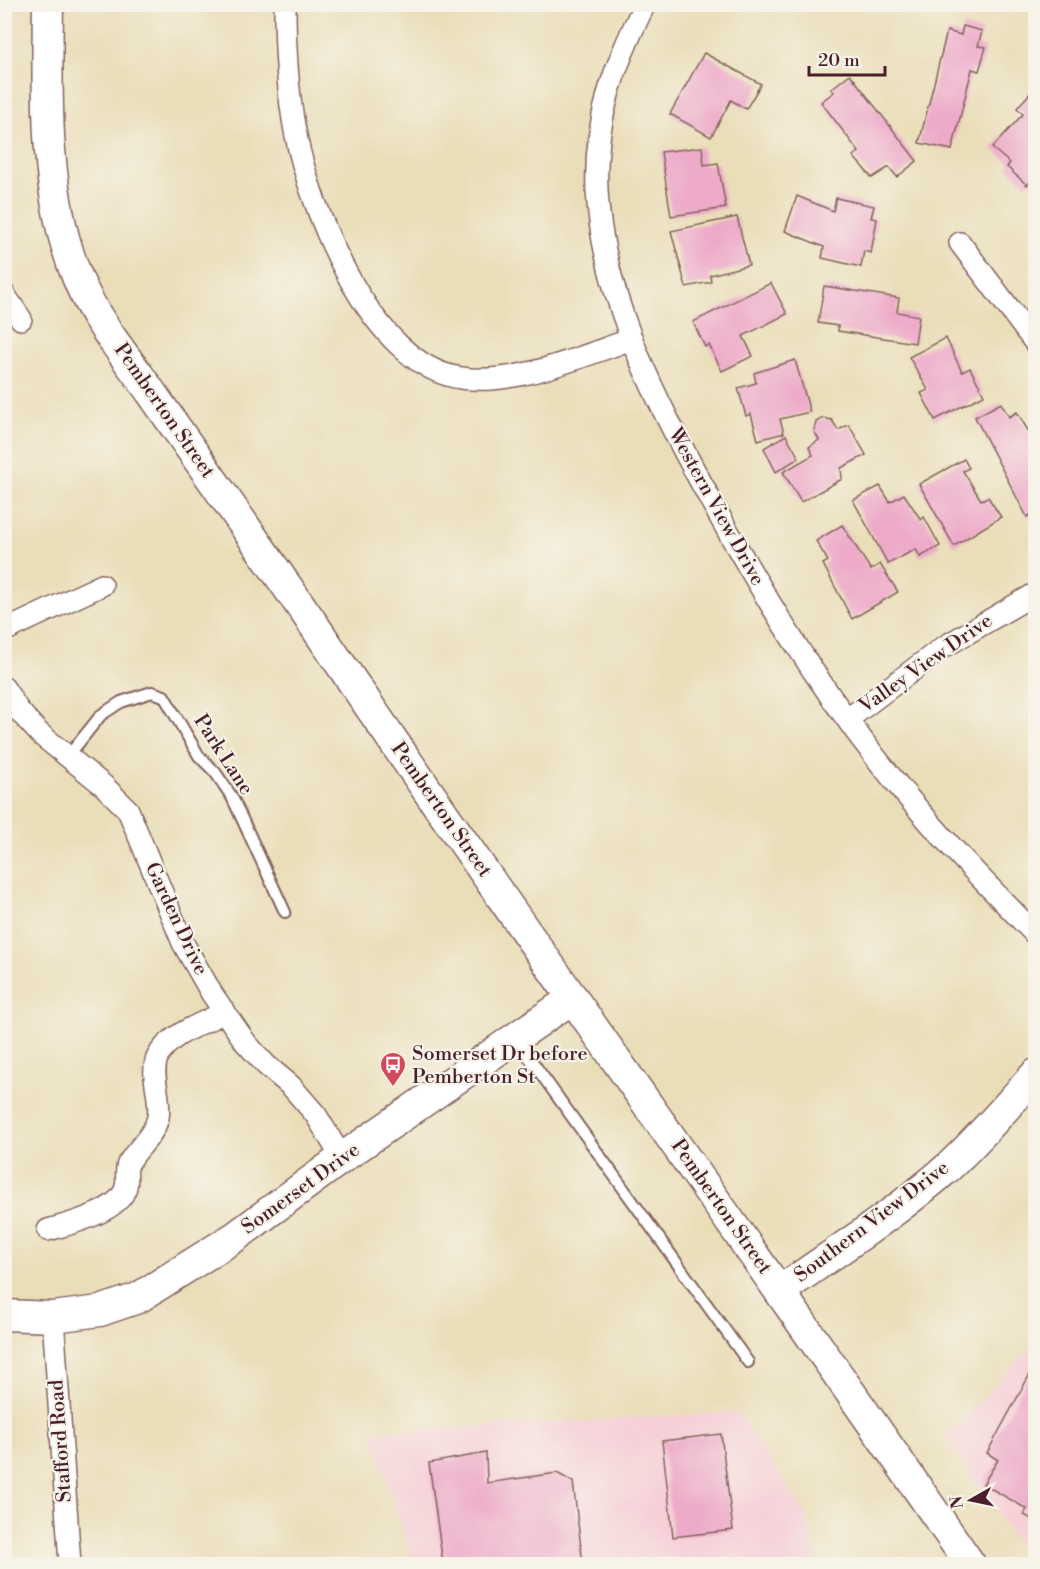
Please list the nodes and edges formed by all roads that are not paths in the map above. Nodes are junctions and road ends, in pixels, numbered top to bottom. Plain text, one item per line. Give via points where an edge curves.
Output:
1 (48, 4) edge
2 (285, 4) edge
3 (645, 4) edge
4 (960, 243) dead end
5 (4, 294) edge
6 (21, 319) dead end
7 (632, 339) junction
8 (1035, 344) edge
9 (102, 585) dead end
10 (1035, 593) edge
11 (4, 631) edge
12 (4, 688) edge
13 (848, 719) junction
14 (69, 755) junction
15 (285, 912) dead end
16 (1035, 935) edge
17 (573, 998) junction
18 (225, 1012) junction
19 (516, 1040) junction
20 (1035, 1074) edge
21 (342, 1158) junction
22 (48, 1230) dead end
23 (781, 1290) junction
24 (4, 1315) edge
25 (53, 1317) junction
26 (748, 1362) dead end
27 (70, 1564) edge
28 (970, 1564) edge

1 - 17 main road, Pemberton Street via 53,190 63,241 80,284 106,329
2 - 7 street via 288,89 310,187 351,281 378,322 403,348 445,374 489,379 546,368
3 - 7 street, Western View Drive via 612,75 604,105 597,171 605,250
4 - 8 street
5 - 6 street
7 - 13 street, Western View Drive via 676,437 725,528 788,632
9 - 11 street
10 - 13 street, Valley View Drive via 942,648
12 - 14 street, Garden Drive via 40,734
13 - 16 street, Western View Drive via 905,794
14 - 15 lane, Park Lane via 101,715 121,702 152,692 164,696 199,756 232,797
14 - 18 street, Garden Drive via 128,810 183,943
17 - 19 main road, Somerset Drive
17 - 23 main road, Pemberton Street
18 - 21 street, Garden Drive via 266,1065 316,1115
18 - 22 street via 175,1038 158,1058 158,1118 146,1143 128,1165 126,1189 92,1217
19 - 21 main road, Somerset Drive
19 - 26 lane
20 - 23 main road, Southern View Drive via 945,1170 864,1233
21 - 25 main road, Somerset Drive via 235,1237 138,1298 100,1311
23 - 28 main road, Pemberton Street
24 - 25 main road, Somerset Drive
25 - 27 street, Stafford Road

